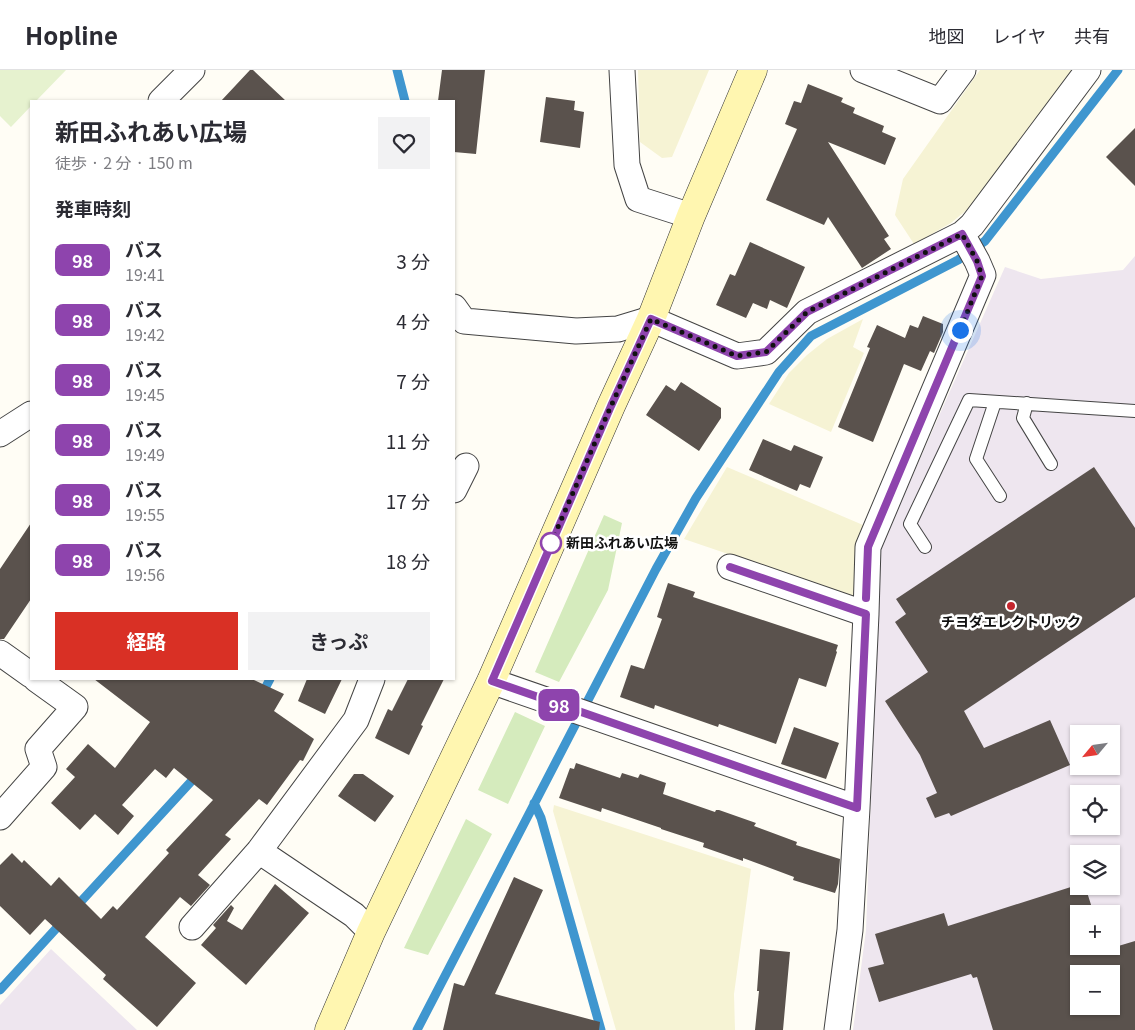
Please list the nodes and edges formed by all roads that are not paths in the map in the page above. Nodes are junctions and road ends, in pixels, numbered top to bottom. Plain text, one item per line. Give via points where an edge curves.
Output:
1 (192, 70) edge
2 (622, 70) edge
3 (753, 70) edge
4 (863, 70) edge
5 (963, 70) edge
6 (1088, 70) edge
7 (163, 100) edge
8 (691, 216) junction
9 (969, 246) junction
10 (455, 309) edge
11 (651, 319) junction
12 (995, 402) junction
13 (1027, 403) junction
14 (1135, 411) edge
15 (30, 415) edge
16 (0, 434) edge
17 (1051, 464) dead end
18 (466, 466) dead end
19 (455, 488) edge
20 (1000, 496) dead end
21 (925, 547) dead end
22 (730, 567) dead end
23 (866, 614) junction
24 (0, 653) edge
25 (30, 674) edge
26 (37, 680) edge
27 (372, 680) edge
28 (492, 681) junction
29 (857, 808) junction
30 (0, 817) edge
31 (258, 851) junction
32 (192, 927) dead end
33 (371, 932) junction
34 (329, 1030) edge
35 (837, 1030) edge

1 - 7 street
2 - 8 street via 628,166 638,199
3 - 8 street
4 - 5 street via 940,101
6 - 9 street via 972,225
8 - 11 street
9 - 11 street via 807,312 766,352 737,356
9 - 23 street via 982,276 868,547
10 - 11 street via 464,320 576,331 618,329
11 - 28 street
12 - 13 lane
12 - 20 lane via 976,459
12 - 21 lane via 969,400 910,524
13 - 14 lane
13 - 17 lane via 1023,418
15 - 16 street
18 - 19 street
22 - 23 street
23 - 29 street
24 - 25 street
26 - 30 street via 75,707 38,749 44,766
27 - 31 street via 356,720
28 - 29 street
28 - 33 street
29 - 35 street via 850,930
31 - 32 street
31 - 33 street via 354,915
33 - 34 street

